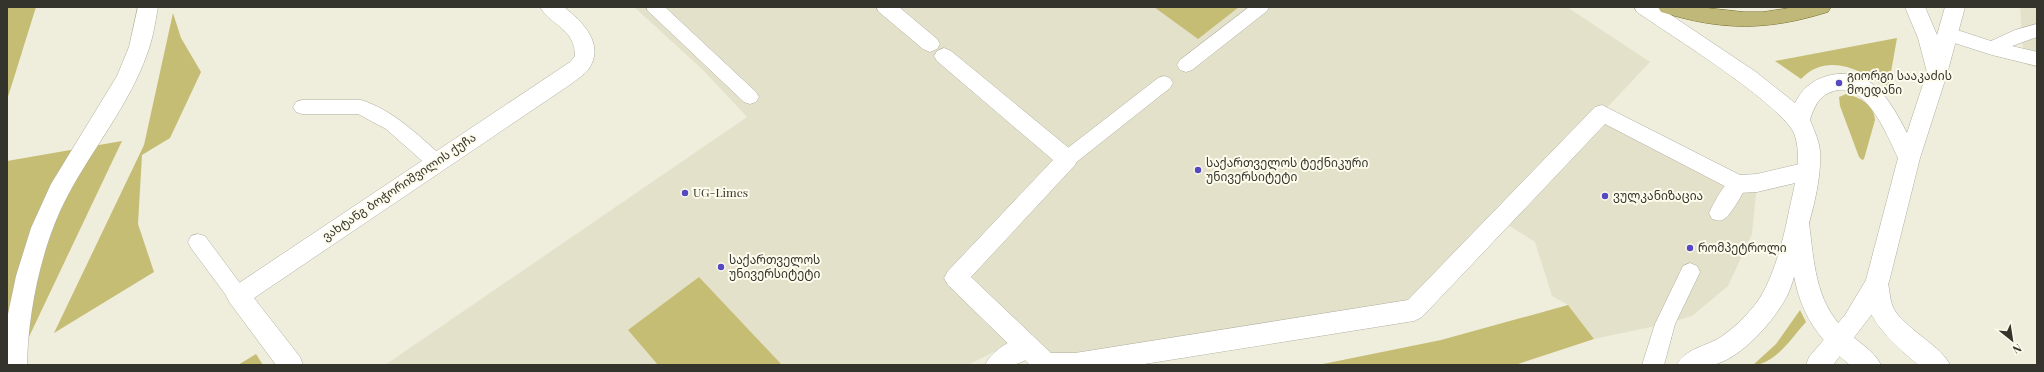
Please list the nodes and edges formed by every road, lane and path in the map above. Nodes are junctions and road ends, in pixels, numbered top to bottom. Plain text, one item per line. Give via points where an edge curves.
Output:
1 (148, 7) edge
2 (654, 7) edge
3 (886, 7) edge
4 (1261, 7) edge
5 (1644, 7) edge
6 (1668, 7) edge
7 (1821, 7) edge
8 (1915, 7) edge
9 (1955, 7) edge
10 (559, 9) edge
11 (2037, 30) edge
12 (1948, 34) junction
13 (1992, 48) junction
14 (2037, 59) edge
15 (1186, 65) dead end
16 (1937, 74) junction
17 (1164, 83) dead end
18 (750, 97) dead end
19 (302, 108) dead end
20 (1799, 120) junction
21 (1909, 158) junction
22 (1067, 159) junction
23 (436, 162) junction
24 (1808, 171) junction
25 (1738, 184) junction
26 (1719, 213) dead end
27 (1798, 223) junction
28 (198, 242) dead end
29 (1690, 272) dead end
30 (1877, 282) junction
31 (238, 296) junction
32 (1840, 341) junction
33 (1025, 346) junction
34 (1045, 364) edge
35 (15, 365) edge
36 (291, 365) edge
37 (997, 365) edge
38 (1653, 365) edge
39 (1689, 365) edge
40 (1818, 365) edge
41 (1870, 365) edge
42 (1938, 365) edge

1 - 35 street via 135,59 45,219 23,298
2 - 18 lane
3 - 22 street
4 - 15 lane
5 - 20 street via 1757,84
6 - 7 main road via 1717,19 1738,21 1790,16
8 - 16 street via 1932,47
9 - 12 street
10 - 23 street, ვახტანგ ბოჭორიშვილის ქუჩა via 582,39 585,52 581,64 564,78
11 - 13 lane
12 - 13 lane
12 - 16 street
13 - 14 lane
16 - 21 street
17 - 22 lane
19 - 23 lane via 361,107 392,124
20 - 21 street via 1806,98 1818,88 1837,79 1851,81 1878,100
20 - 24 street via 1806,135 1809,152
21 - 30 street
22 - 33 street via 956,278
23 - 31 street, ვახტანგ ბოჭორიშვილის ქუჩა
24 - 25 street via 1757,183
24 - 27 street
25 - 26 lane
25 - 34 street via 1602,113 1414,310 1075,364
27 - 32 street via 1811,299 1825,324
27 - 39 street via 1778,290 1764,312 1729,345
28 - 31 lane
29 - 38 lane via 1665,324
30 - 32 street via 1864,307
30 - 42 street via 1882,311 1897,331
31 - 36 street
32 - 40 street
32 - 41 street
33 - 34 street
33 - 37 street

